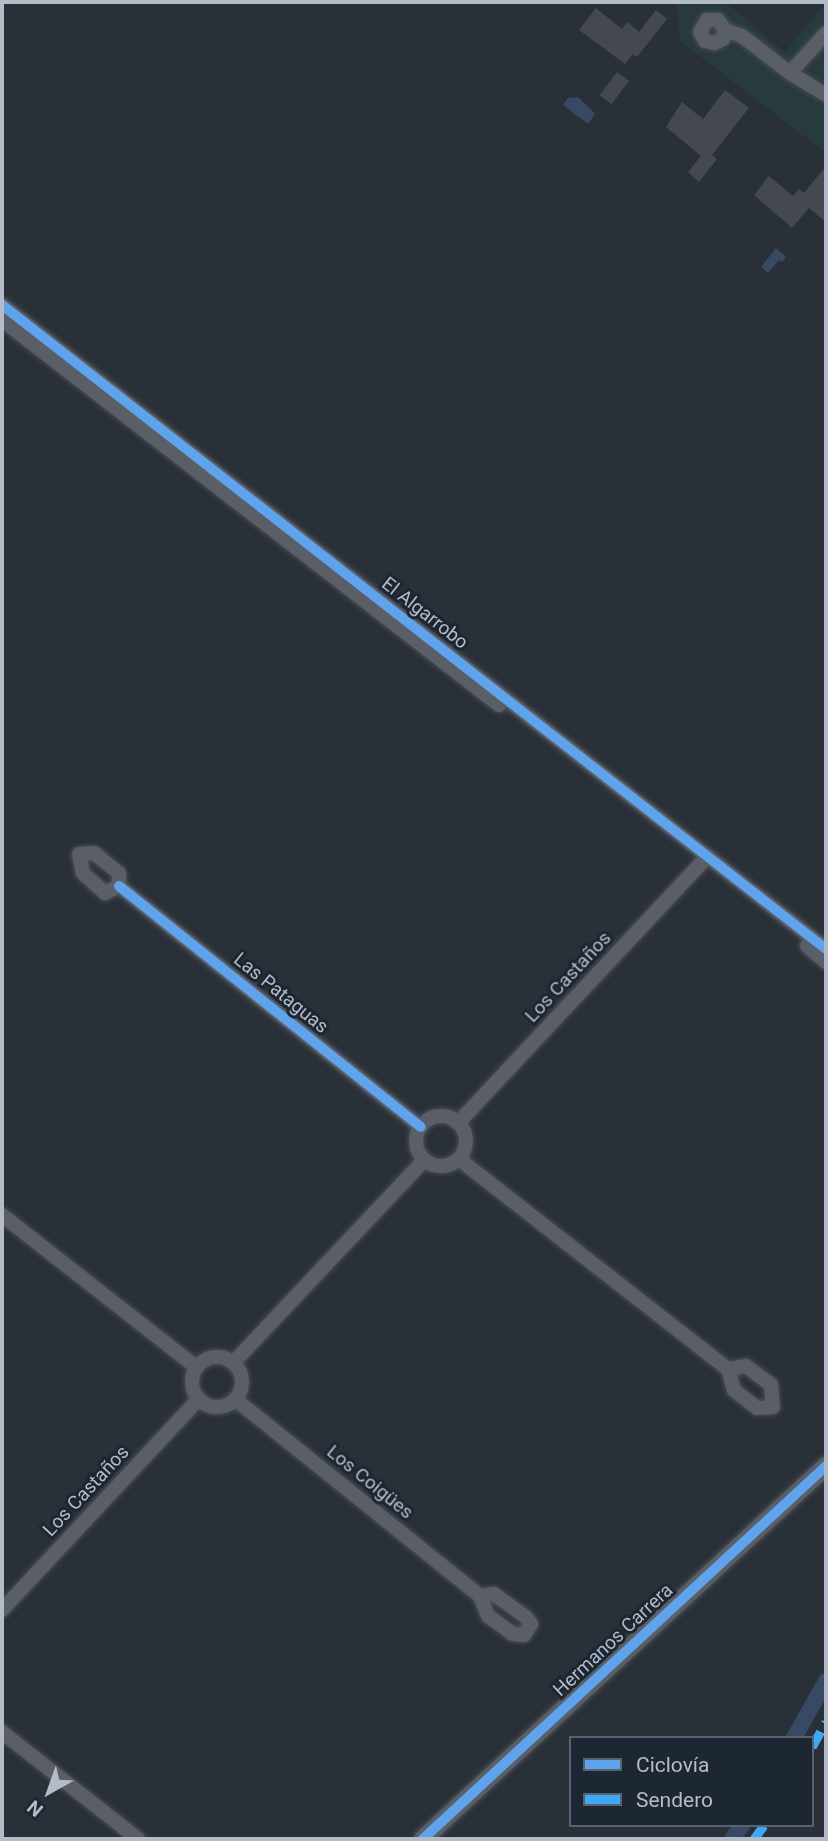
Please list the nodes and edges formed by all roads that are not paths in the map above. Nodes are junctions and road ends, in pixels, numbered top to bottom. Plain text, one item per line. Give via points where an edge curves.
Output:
1 (725, 30) dead end
2 (826, 33) edge
3 (790, 73) junction
4 (826, 95) edge
5 (2, 305) edge
6 (2, 320) edge
7 (704, 860) junction
8 (119, 886) dead end
9 (826, 949) edge
10 (826, 962) edge
11 (458, 1123) junction
12 (421, 1127) junction
13 (459, 1158) junction
14 (424, 1160) junction
15 (2, 1215) edge
16 (233, 1363) junction
17 (196, 1367) junction
18 (728, 1369) dead end
19 (199, 1399) junction
20 (235, 1399) junction
21 (826, 1466) edge
22 (480, 1596) dead end
23 (2, 1610) edge
24 (2, 1732) edge
25 (138, 1839) edge
26 (423, 1839) edge

1 - 3 street via 742,36
2 - 3 street
3 - 4 street
5 - 7 street, El Algarrobo
6 - 7 street, El Algarrobo
7 - 9 street, El Algarrobo
7 - 10 street, El Algarrobo
7 - 11 street, Los Castaños
8 - 12 street, Las Pataguas
11 - 12 street via 439,1117
11 - 13 street via 466,1137
12 - 14 street via 416,1144
13 - 14 street via 442,1166
13 - 18 street
14 - 16 street
15 - 17 street
16 - 17 street via 214,1357
16 - 20 street via 242,1381
17 - 19 street via 192,1387
19 - 20 street via 217,1406
19 - 23 street, Los Castaños
20 - 22 street, Los Coigües
21 - 26 street, Hermanos Carrera
24 - 25 street

